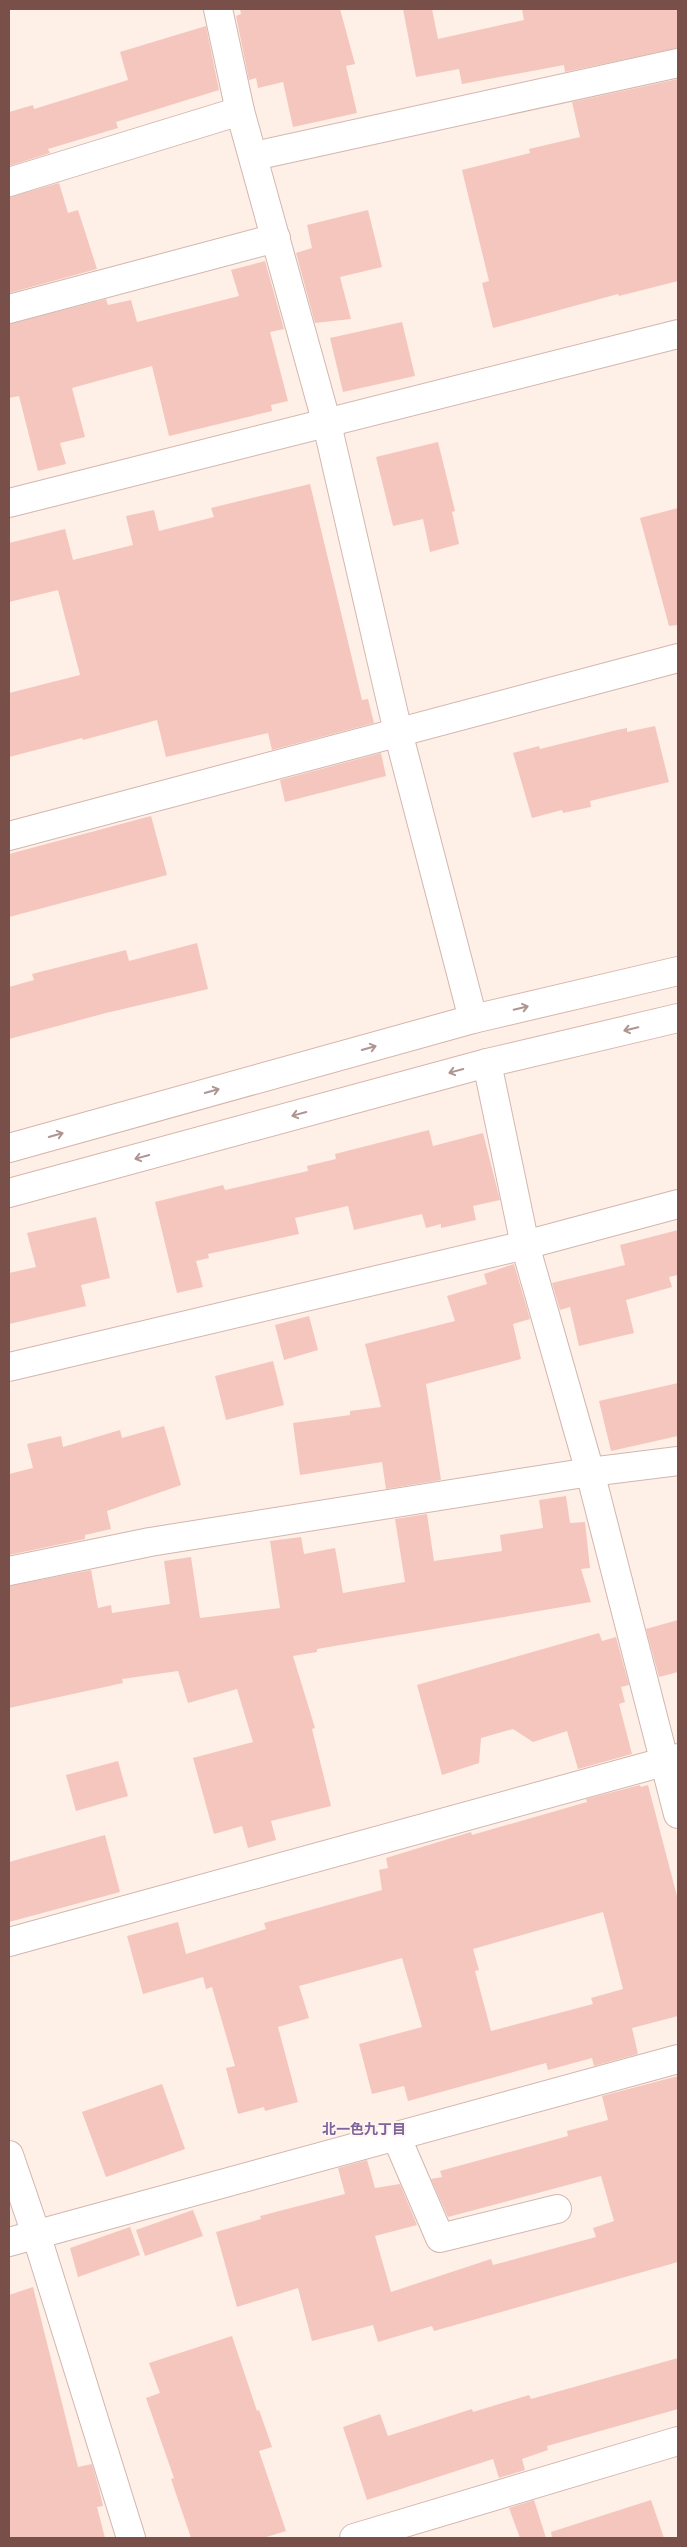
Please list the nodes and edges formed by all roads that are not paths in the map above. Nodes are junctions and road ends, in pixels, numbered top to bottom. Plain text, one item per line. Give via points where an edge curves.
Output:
1 (218, 9) edge
2 (678, 63) edge
3 (240, 111) junction
4 (254, 156) junction
5 (9, 182) edge
6 (276, 238) junction
7 (9, 309) edge
8 (678, 334) edge
9 (327, 424) junction
10 (9, 503) edge
11 (678, 658) edge
12 (398, 732) junction
13 (9, 836) edge
14 (678, 971) edge
15 (678, 1018) edge
16 (473, 1019) junction
17 (487, 1063) junction
18 (9, 1148) edge
19 (9, 1193) edge
20 (678, 1204) edge
21 (525, 1245) junction
22 (9, 1367) edge
23 (678, 1461) edge
24 (590, 1472) junction
25 (9, 1571) edge
26 (672, 1760) edge
27 (678, 1814) edge
28 (9, 1942) edge
29 (678, 2059) edge
30 (396, 2136) junction
31 (9, 2155) edge
32 (557, 2209) dead end
33 (36, 2234) junction
34 (9, 2242) edge
35 (678, 2441) edge
36 (131, 2538) edge
37 (354, 2538) edge

1 - 3 street
2 - 4 street
3 - 4 street
3 - 5 street
4 - 6 street
6 - 7 street
6 - 9 street
8 - 9 street
9 - 10 street
9 - 12 street
11 - 12 street
12 - 13 street
12 - 16 street
16 -> 14 street
15 -> 17 street
18 -> 16 street
17 -> 19 street
17 - 21 street
20 - 21 street
21 - 22 street
21 - 24 street
23 - 24 street
24 - 25 street via 150,1542
24 - 26 street
26 - 27 street
26 - 28 street
29 - 30 street
30 - 32 street via 440,2238
30 - 33 street
31 - 33 street
33 - 34 street
33 - 36 street
35 - 37 street

